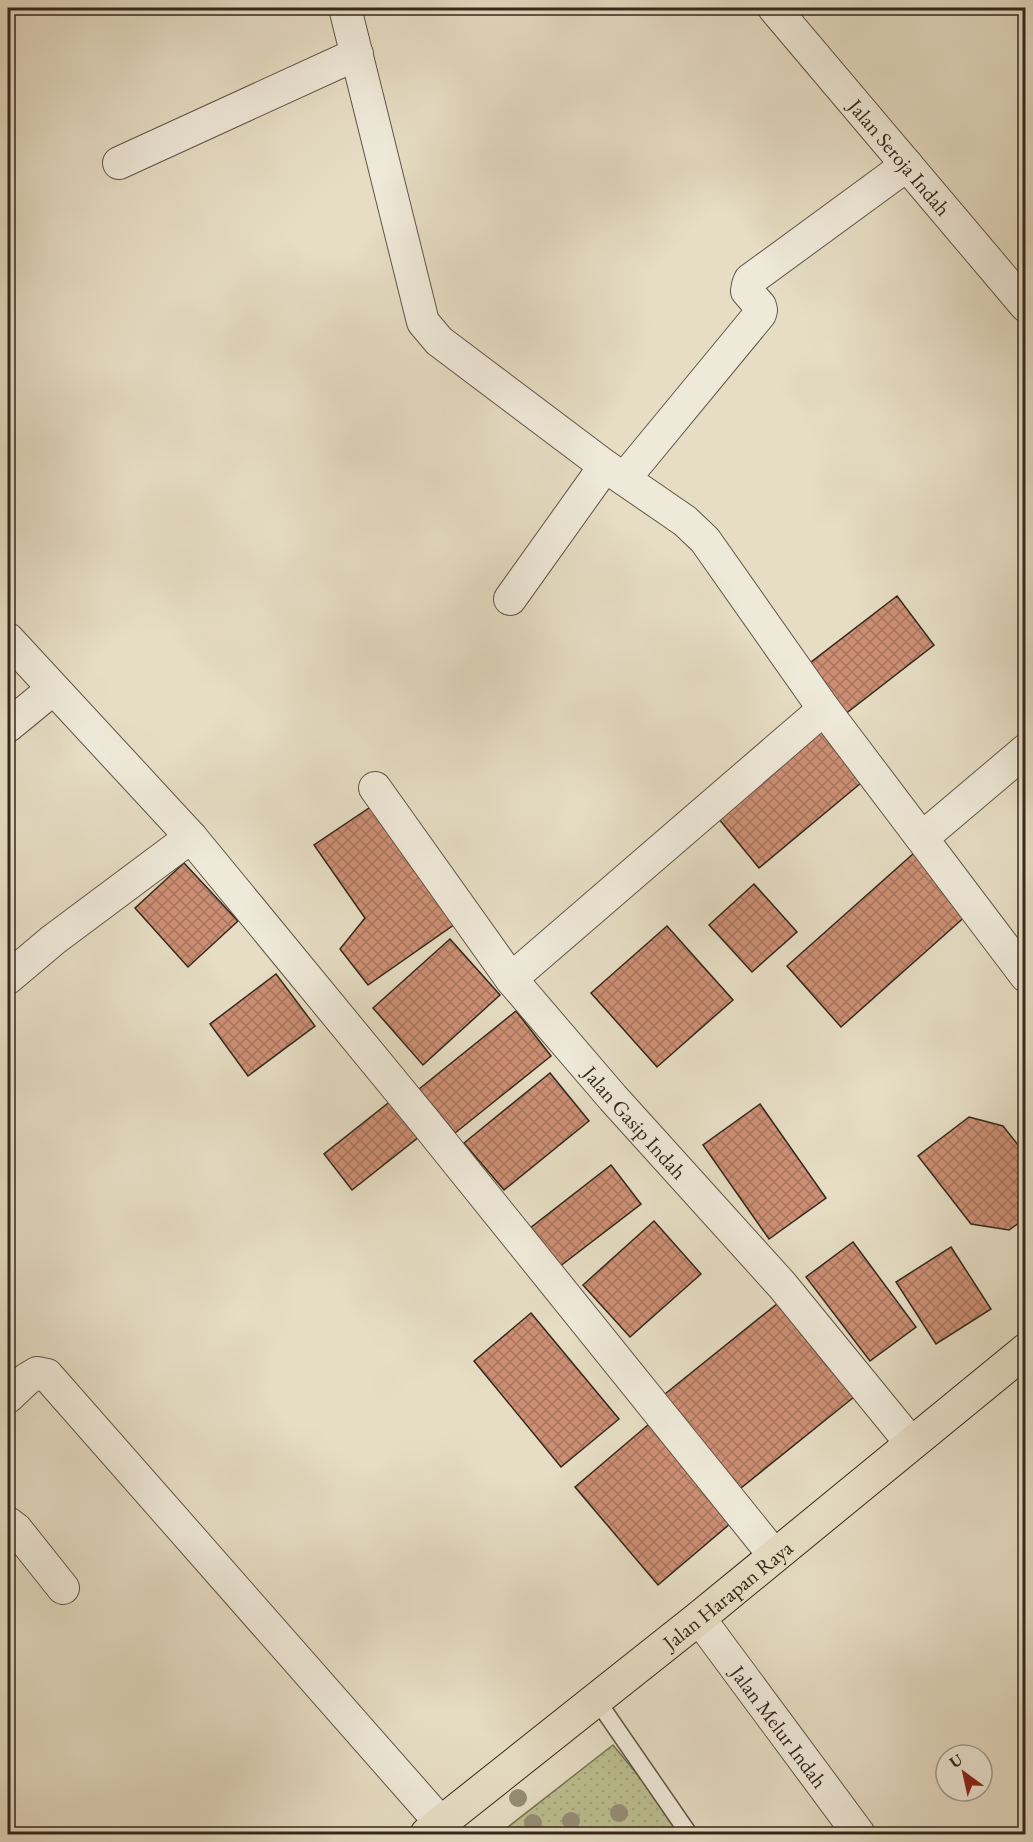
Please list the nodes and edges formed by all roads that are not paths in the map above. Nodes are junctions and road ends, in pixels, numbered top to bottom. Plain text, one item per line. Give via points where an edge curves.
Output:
1 (345, 8) edge
2 (774, 8) edge
3 (357, 54) junction
4 (119, 163) dead end
5 (907, 165) junction
6 (1026, 306) edge
7 (615, 473) junction
8 (510, 599) dead end
9 (8, 639) edge
10 (52, 689) junction
11 (824, 709) junction
12 (8, 726) edge
13 (1026, 750) edge
14 (375, 788) dead end
15 (191, 837) junction
16 (922, 838) junction
17 (1026, 976) edge
18 (8, 978) edge
19 (511, 979) junction
20 (1026, 1350) edge
21 (8, 1397) edge
22 (911, 1443) junction
23 (8, 1523) edge
24 (774, 1555) junction
25 (63, 1588) dead end
26 (699, 1618) junction
27 (596, 1699) junction
28 (434, 1829) edge
29 (689, 1834) edge
30 (859, 1834) edge

1 - 3 street
2 - 5 street, Jalan Seroja Indah
3 - 4 street
3 - 7 street via 423,322 439,341
5 - 6 street, Jalan Seroja Indah
5 - 7 street via 750,280 747,291 760,306 760,314
7 - 8 street
7 - 11 street via 686,521 705,540
9 - 10 street
10 - 12 street
10 - 15 street
11 - 16 street
11 - 19 street
13 - 16 street
14 - 19 street, Jalan Gasip Indah
15 - 18 street
15 - 24 street
16 - 17 street
19 - 22 street, Jalan Gasip Indah via 782,1285
20 - 22 main road, Jalan Harapan Raya
21 - 28 street via 37,1372 47,1375
22 - 24 main road, Jalan Harapan Raya
23 - 25 street
24 - 26 main road, Jalan Harapan Raya
26 - 27 main road, Jalan Harapan Raya
26 - 30 street, Jalan Melur Indah
27 - 28 main road, Jalan Harapan Raya
27 - 29 lane

